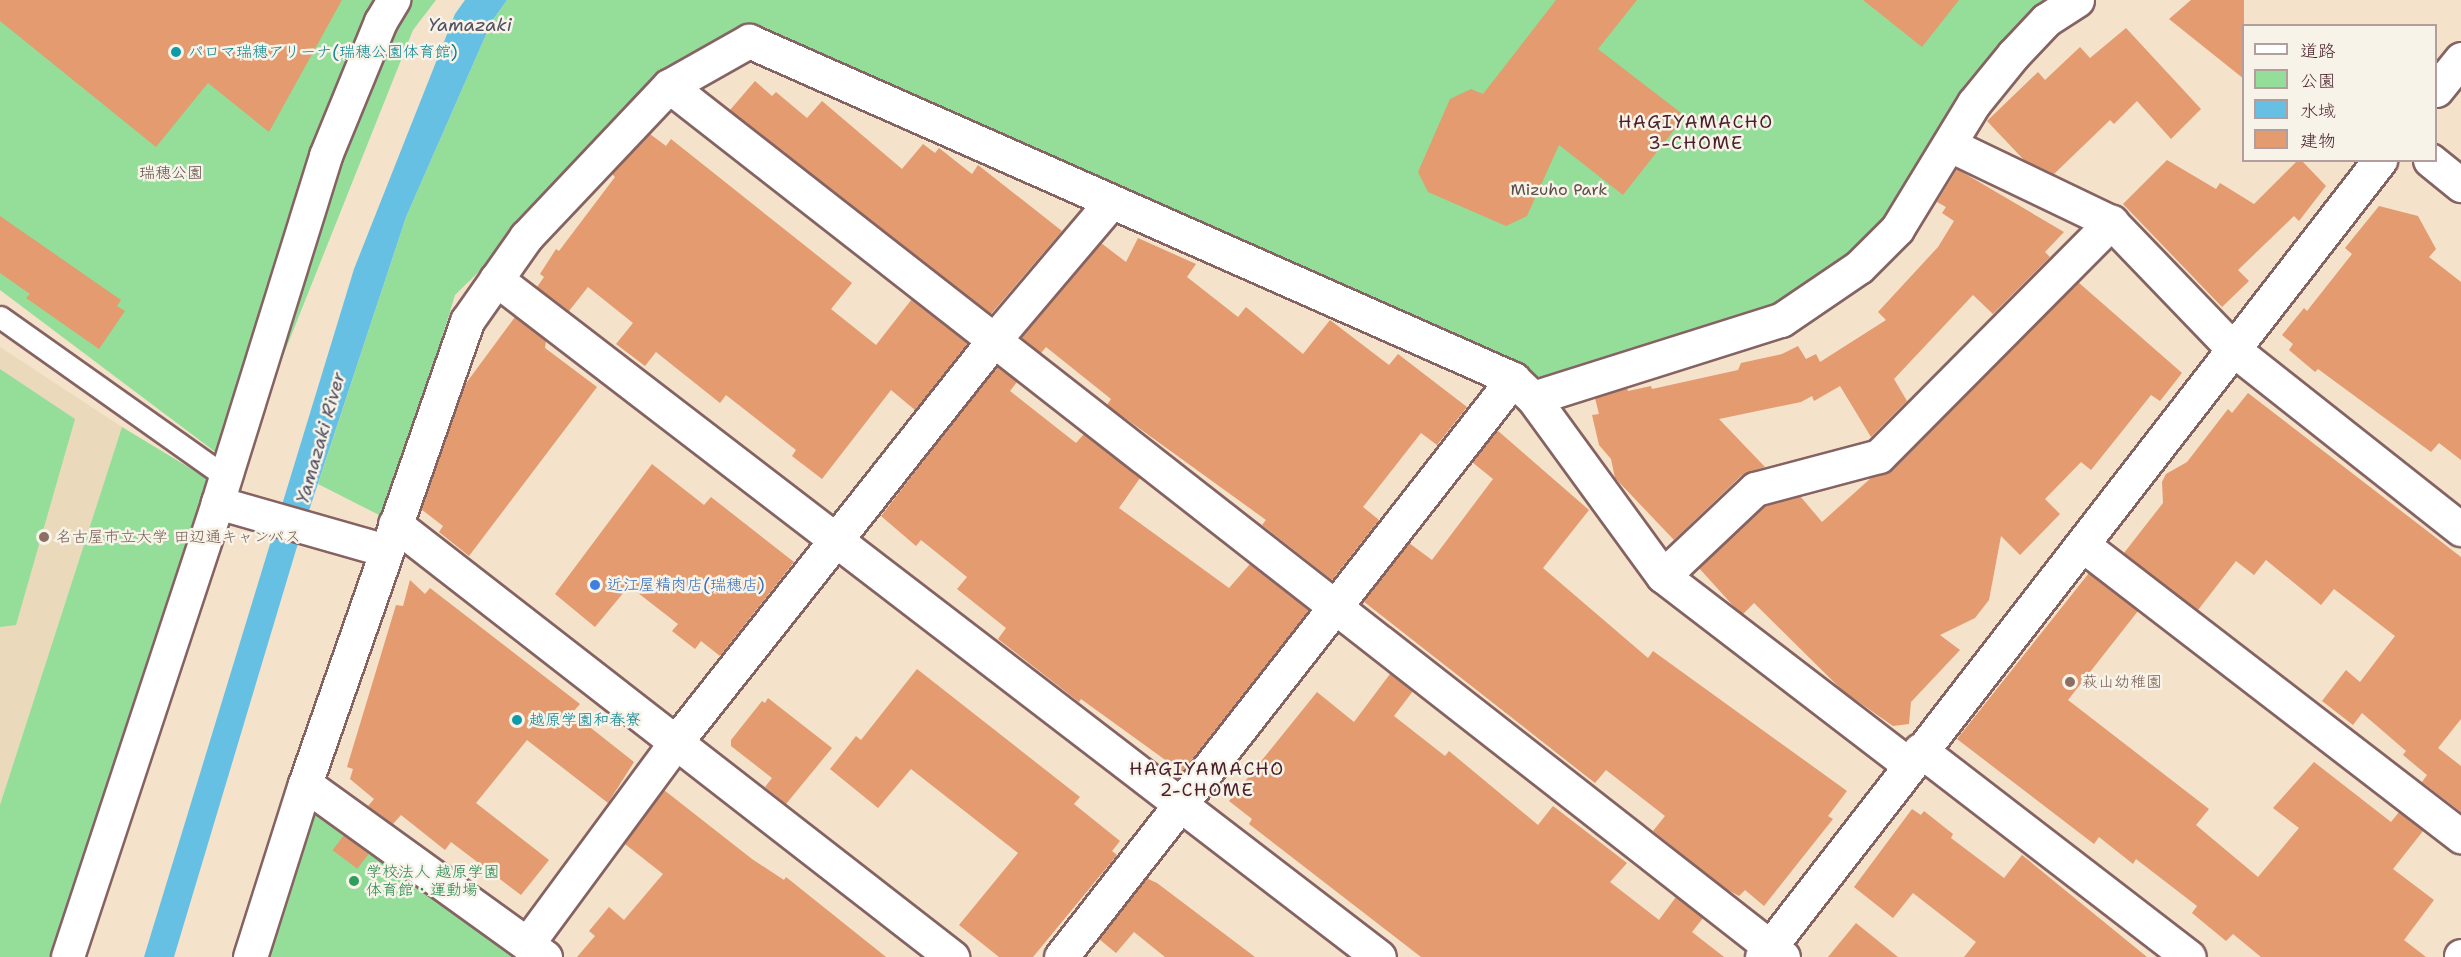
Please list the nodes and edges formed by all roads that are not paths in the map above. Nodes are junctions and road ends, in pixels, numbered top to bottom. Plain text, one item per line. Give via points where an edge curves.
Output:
1 (394, 0) edge
2 (2077, 0) edge
3 (2461, 59) edge
4 (669, 86) junction
5 (2437, 89) edge
6 (1950, 145) junction
7 (2378, 162) edge
8 (2432, 162) edge
9 (2461, 185) edge
10 (1110, 203) junction
11 (2111, 222) junction
12 (496, 279) junction
13 (0, 317) edge
14 (994, 340) junction
15 (2234, 350) junction
16 (1523, 388) junction
17 (228, 496) junction
18 (2461, 529) edge
19 (380, 540) junction
20 (838, 540) junction
21 (2084, 546) junction
22 (1663, 576) junction
23 (1335, 607) junction
24 (675, 743) junction
25 (1914, 757) junction
26 (305, 784) junction
27 (1180, 804) junction
28 (2461, 836) edge
29 (536, 950) edge
30 (1772, 954) edge
31 (68, 957) edge
32 (250, 957) edge
33 (952, 957) edge
34 (1061, 957) edge
35 (1379, 957) edge
36 (2189, 957) edge

1 - 17 street via 381,22 326,156
2 - 6 street via 2046,20 2013,55 1974,103
3 - 5 street
4 - 10 street via 749,42
4 - 12 street via 526,237
4 - 14 street
6 - 11 street
6 - 16 street via 1898,229 1859,267 1781,320
7 - 15 street
8 - 9 street
10 - 14 street
10 - 16 street
11 - 15 street
11 - 22 street via 1879,456 1755,489
12 - 19 street via 466,321
12 - 20 street
13 - 17 lane
14 - 20 street
14 - 23 street
15 - 18 street
15 - 21 street
16 - 22 street
16 - 23 street
17 - 19 street
17 - 31 street
19 - 24 street
19 - 26 street
20 - 24 street
20 - 27 street
21 - 25 street
21 - 28 street
22 - 25 street
23 - 27 street
23 - 30 street
24 - 29 street
24 - 33 street
25 - 30 street
25 - 36 street
26 - 29 street
26 - 32 street
27 - 34 street
27 - 35 street

